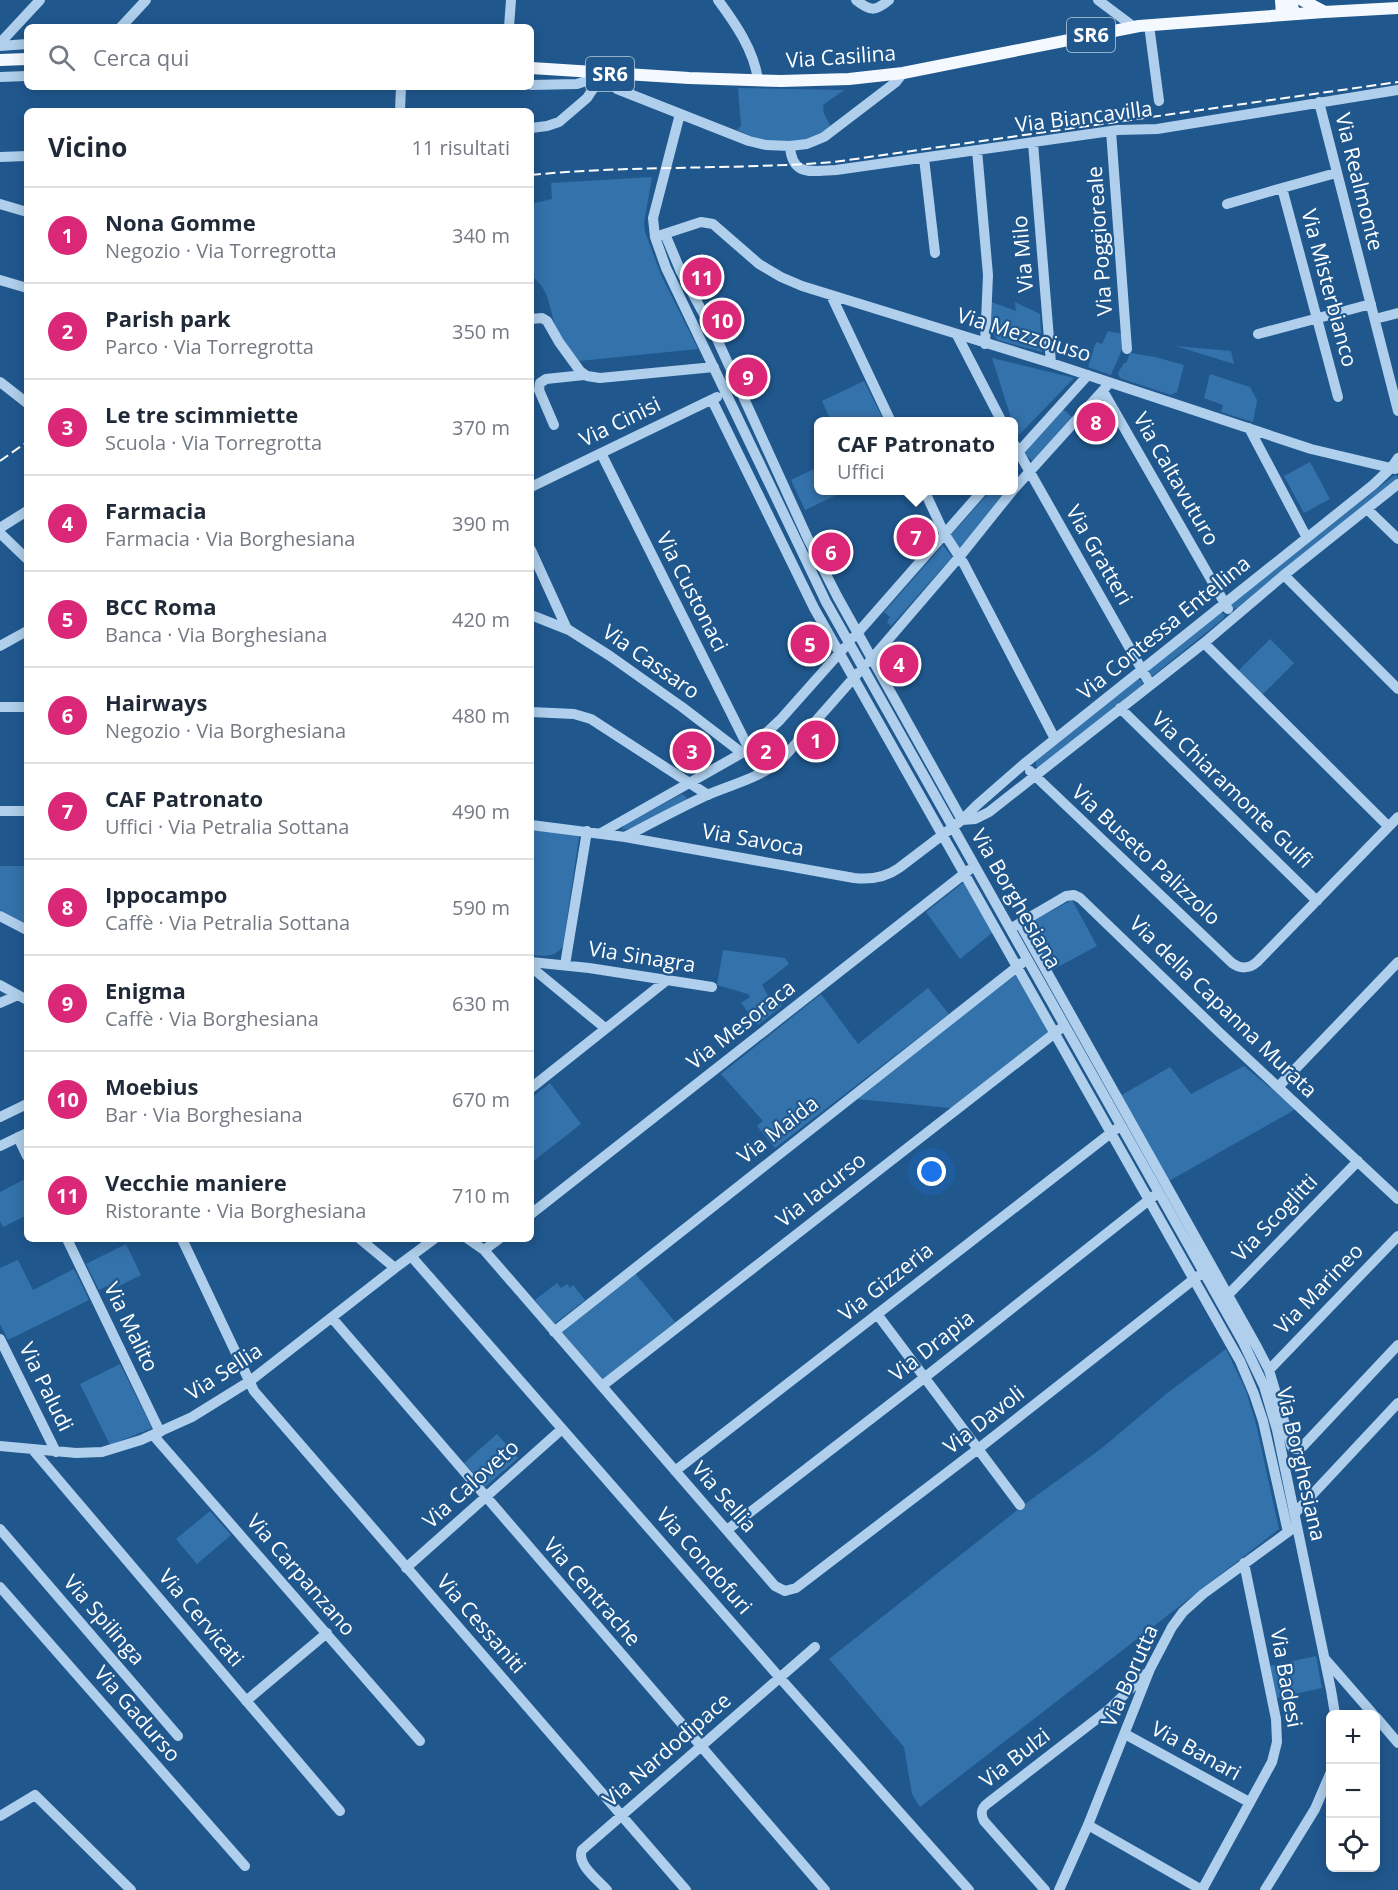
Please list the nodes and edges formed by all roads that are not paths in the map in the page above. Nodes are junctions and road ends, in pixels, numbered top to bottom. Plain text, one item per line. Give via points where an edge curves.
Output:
1 (40, 0) edge
2 (146, 0) edge
3 (511, 0) edge
4 (718, 0) edge
5 (856, 0) edge
6 (889, 0) edge
7 (1098, 0) edge
8 (1281, 0) edge
9 (1291, 0) edge
10 (1302, 0) edge
11 (1320, 6) edge
12 (1398, 8) edge
13 (1288, 15) junction
14 (124, 24) edge
15 (509, 24) edge
16 (1149, 25) junction
17 (1134, 27) junction
18 (0, 44) edge
19 (24, 44) edge
20 (24, 59) edge
21 (0, 60) edge
22 (534, 68) edge
23 (903, 73) junction
24 (24, 76) edge
25 (609, 76) junction
26 (0, 77) edge
27 (758, 80) junction
28 (534, 85) edge
29 (401, 90) edge
30 (1398, 90) edge
31 (1159, 101) dead end
32 (1319, 102) junction
33 (400, 108) edge
34 (680, 114) junction
35 (534, 128) edge
36 (1111, 131) junction
37 (1033, 142) junction
38 (790, 146) junction
39 (976, 150) junction
40 (24, 156) edge
41 (0, 157) edge
42 (924, 158) junction
43 (1336, 173) junction
44 (1282, 188) junction
45 (0, 204) edge
46 (1227, 204) dead end
47 (24, 211) edge
48 (660, 236) junction
49 (935, 253) dead end
50 (681, 272) junction
51 (670, 277) junction
52 (0, 280) edge
53 (24, 287) edge
54 (831, 295) junction
55 (1371, 304) junction
56 (1398, 313) edge
57 (1316, 318) junction
58 (534, 319) edge
59 (1376, 319) junction
60 (1258, 334) dead end
61 (957, 335) junction
62 (985, 344) junction
63 (1127, 349) dead end
64 (1051, 363) junction
65 (714, 367) junction
66 (584, 375) junction
67 (1088, 375) junction
68 (0, 382) edge
69 (1106, 386) junction
70 (726, 393) junction
71 (1338, 398) dead end
72 (712, 400) junction
73 (24, 401) edge
74 (1398, 411) edge
75 (889, 417) edge
76 (999, 417) edge
77 (554, 425) dead end
78 (1250, 428) junction
79 (1018, 448) edge
80 (601, 453) junction
81 (1018, 455) edge
82 (1398, 458) edge
83 (1395, 469) edge
84 (1029, 471) junction
85 (1018, 484) edge
86 (1398, 484) edge
87 (534, 485) edge
88 (926, 495) edge
89 (978, 495) edge
90 (1009, 495) edge
91 (1368, 510) junction
92 (24, 513) edge
93 (0, 528) edge
94 (0, 533) edge
95 (944, 533) junction
96 (1307, 538) junction
97 (1398, 539) edge
98 (960, 556) junction
99 (24, 557) edge
100 (534, 557) edge
101 (1284, 575) junction
102 (1225, 603) junction
103 (534, 616) edge
104 (1233, 618) junction
105 (567, 629) junction
106 (858, 632) junction
107 (24, 633) edge
108 (849, 642) junction
109 (1204, 643) junction
110 (0, 646) edge
111 (840, 653) junction
112 (872, 657) junction
113 (864, 667) junction
114 (1142, 670) junction
115 (855, 677) junction
116 (1150, 684) junction
117 (1398, 689) edge
118 (0, 707) edge
119 (24, 707) edge
120 (1120, 708) junction
121 (534, 712) edge
122 (1055, 739) junction
123 (745, 751) junction
124 (1024, 764) junction
125 (1034, 776) junction
126 (689, 782) junction
127 (708, 795) junction
128 (0, 811) edge
129 (24, 811) edge
130 (1398, 816) edge
131 (962, 820) junction
132 (534, 825) edge
133 (1388, 826) junction
134 (952, 827) junction
135 (587, 831) junction
136 (601, 833) junction
137 (943, 834) junction
138 (625, 837) junction
139 (974, 866) junction
140 (965, 873) junction
141 (1317, 901) junction
142 (0, 916) edge
143 (1015, 926) junction
144 (24, 928) edge
145 (534, 962) edge
146 (1398, 962) edge
147 (1022, 963) junction
148 (565, 965) junction
149 (534, 969) edge
150 (666, 980) junction
151 (0, 985) edge
152 (712, 987) dead end
153 (22, 998) edge
154 (0, 1004) edge
155 (1065, 1025) junction
156 (605, 1028) junction
157 (1055, 1032) junction
158 (534, 1086) edge
159 (1278, 1087) junction
160 (24, 1105) edge
161 (0, 1117) edge
162 (1121, 1125) junction
163 (1111, 1133) junction
164 (23, 1135) edge
165 (0, 1146) edge
166 (1358, 1161) junction
167 (1159, 1192) junction
168 (1398, 1199) edge
169 (1149, 1200) junction
170 (534, 1212) edge
171 (1398, 1236) edge
172 (68, 1242) edge
173 (183, 1242) edge
174 (364, 1242) edge
175 (431, 1242) edge
176 (472, 1242) edge
177 (495, 1242) edge
178 (484, 1250) junction
179 (411, 1256) junction
180 (395, 1268) junction
181 (1199, 1276) junction
182 (1224, 1298) junction
183 (876, 1314) junction
184 (332, 1318) junction
185 (554, 1332) junction
186 (0, 1339) edge
187 (1398, 1345) edge
188 (1245, 1358) junction
189 (1269, 1370) junction
190 (924, 1378) junction
191 (250, 1381) junction
192 (602, 1386) junction
193 (1398, 1403) edge
194 (562, 1429) junction
195 (156, 1433) junction
196 (0, 1446) edge
197 (978, 1449) junction
198 (33, 1450) junction
199 (56, 1452) junction
200 (675, 1471) junction
201 (485, 1497) junction
202 (1020, 1505) dead end
203 (1295, 1513) junction
204 (0, 1529) edge
205 (1293, 1529) junction
206 (727, 1530) junction
207 (1244, 1563) junction
208 (406, 1568) junction
209 (0, 1587) edge
210 (785, 1591) joint
211 (327, 1633) junction
212 (815, 1647) dead end
213 (1324, 1659) junction
214 (1150, 1669) junction
215 (780, 1678) junction
216 (246, 1701) junction
217 (1334, 1710) edge
218 (1369, 1710) edge
219 (1380, 1723) edge
220 (1125, 1734) junction
221 (178, 1736) dead end
222 (420, 1741) dead end
223 (1398, 1743) edge
224 (701, 1746) junction
225 (1326, 1783) edge
226 (1249, 1802) junction
227 (340, 1811) dead end
228 (621, 1815) junction
229 (0, 1816) edge
230 (1088, 1825) junction
231 (245, 1866) dead end
232 (131, 1890) edge
233 (607, 1890) edge
234 (686, 1890) edge
235 (825, 1890) edge
236 (969, 1890) edge
237 (1045, 1890) edge
238 (1059, 1890) edge
239 (1202, 1890) edge
240 (1265, 1890) edge

1 - 18 street
2 - 14 street
3 - 15 street
4 - 27 street via 738,28
5 - 6 street via 872,9
7 - 17 street
8 - 13 main road
9 - 13 main road
10 - 11 main road
11 - 12 main road, Via Casilina / SR6
11 - 13 main road, Via Casilina / SR6
13 - 16 main road, Via Casilina / SR6
16 - 17 main road, Via Casilina / SR6
16 - 31 street
17 - 23 main road, Via Casilina / SR6
18 - 19 street
20 - 21 main road
22 - 25 main road, Via Casilina / SR6
23 - 27 main road, Via Casilina / SR6 via 849,80
23 - 38 street via 825,136 812,143
24 - 26 street
25 - 27 main road, Via Casilina / SR6
25 - 28 street, Via Casilina via 577,84
25 - 34 street via 617,89
25 - 35 street via 559,122
29 - 33 street
30 - 32 street, Via Biancavilla
32 - 36 street, Via Biancavilla via 1161,128
32 - 43 street, Via Realmonte
34 - 38 street via 754,142
34 - 48 street, Via Borghesiana via 653,218
36 - 37 street, Via Biancavilla
36 - 63 street, Via Poggioreale
37 - 39 street, Via Biancavilla
37 - 64 street, Via Milo
38 - 42 street, Via Biancavilla via 795,165 808,171
39 - 42 street, Via Biancavilla
39 - 62 street via 988,275
40 - 41 street
42 - 49 street
43 - 44 street, Via Misterbianco
43 - 55 street, Via Realmonte
44 - 46 street, Via Misterbianco
44 - 57 street, Via Misterbianco
45 - 47 street
48 - 50 street, Via Borghesiana
48 - 51 street, Via Borghesiana
48 - 54 street, Via Mezzoiuso via 701,222 713,224 765,268 788,281
50 - 51 street
50 - 106 street, Via Borghesiana via 716,337 808,539
51 - 65 street, Via Borghesiana
52 - 53 street
54 - 61 street, Via Mezzoiuso
54 - 75 street
55 - 57 street
55 - 59 street, Via Realmonte
56 - 59 street
57 - 60 street
57 - 71 street, Via Misterbianco
58 - 66 street via 547,321
59 - 74 street, Via Realmonte
61 - 62 street, Via Mezzoiuso
61 - 76 street
62 - 64 street, Via Mezzoiuso
64 - 67 street, Via Mezzoiuso
65 - 66 street via 600,378
65 - 70 street, Via Borghesiana
66 - 77 street via 540,383 539,390
67 - 69 street, Via Mezzoiuso
67 - 79 street
68 - 73 street
69 - 78 street, Via Mezzoiuso
69 - 84 street
69 - 102 street, Via Caltavuturo
70 - 72 street, Via Cinisi
70 - 108 street, Via Borghesiana via 805,562
72 - 80 street, Via Cinisi
72 - 111 street, Via Borghesiana via 800,581
78 - 83 street, Via Mezzoiuso via 1321,452
78 - 96 street
80 - 87 street, Via Cinisi
80 - 123 street, Via Custonaci
81 - 84 street, Via Gratteri
82 - 83 street
83 - 96 street, Via Contessa Entellina
84 - 85 street
84 - 114 street, Via Gratteri
86 - 91 street, Via Contessa Entellina
88 - 95 street
89 - 95 street
90 - 98 street
91 - 97 street
91 - 101 street, Via Contessa Entellina
92 - 93 street
94 - 99 street
95 - 98 street
95 - 106 street
96 - 102 street, Via Contessa Entellina
98 - 112 street
98 - 122 street
100 - 105 street
101 - 104 street, Via Contessa Entellina
101 - 117 street
102 - 104 street, Via Caltavuturo
102 - 114 street, Via Contessa Entellina
103 - 105 street, Via Cassaro
104 - 109 street, Via Contessa Entellina
105 - 123 street, Via Cassaro
106 - 108 street
106 - 112 street, Via Borghesiana
107 - 110 street
108 - 111 street
108 - 113 street, Via Borghesiana
109 - 116 street, Via Contessa Entellina
109 - 133 street
111 - 115 street, Via Borghesiana
111 - 123 street via 775,725
112 - 113 street
112 - 131 street, Via Borghesiana
113 - 115 street
113 - 134 street, Via Borghesiana
114 - 116 street, Via Gratteri
114 - 122 street, Via Contessa Entellina
115 - 127 street via 775,765
115 - 137 street, Via Borghesiana
116 - 120 street, Via Contessa Entellina
118 - 119 street
120 - 125 street, Via Contessa Entellina
120 - 141 street, Via Chiaramonte Gulfi
121 - 126 street via 591,719
122 - 124 street, Via Contessa Entellina
123 - 126 street
124 - 125 street, Via Buseto Palizzolo
124 - 131 street, Via Contessa Entellina
125 - 131 street, Via Contessa Entellina via 986,814
125 - 141 street, Via Buseto Palizzolo via 1232,963 1244,968 1257,963
126 - 127 street
126 - 136 street
127 - 138 street
128 - 129 street
130 - 133 street
131 - 134 street, Via Contessa Entellina
132 - 135 street, Via Savoca
133 - 141 street
134 - 137 street, Via Savoca
134 - 139 street, Via Borghesiana
135 - 136 street, Via Savoca
135 - 148 street
136 - 138 street, Via Savoca
137 - 138 street, Via Savoca via 895,871 867,879
137 - 140 street, Via Borghesiana
139 - 140 street, Via Mesoraca
139 - 143 street, Via Borghesiana
140 - 147 street, Via Borghesiana
140 - 170 street, Via Mesoraca
142 - 144 street
143 - 147 street, Via Borghesiana
143 - 159 street, Via della Capanna Murata via 1066,897 1080,898
143 - 182 street, Via Borghesiana
145 - 148 street, Via Sinagra
146 - 159 street
147 - 155 street, Via Borghesiana
147 - 157 street, Via Borghesiana
147 - 185 street, Via Maida
148 - 150 street, Via Sinagra
149 - 156 street
150 - 152 street, Via Sinagra
150 - 156 street
151 - 153 street
153 - 154 street
155 - 157 street, Via Iacurso
155 - 162 street, Via Borghesiana
156 - 158 street
157 - 163 street, Via Borghesiana
157 - 192 street, Via Iacurso
159 - 166 street, Via della Capanna Murata
160 - 161 street
162 - 163 street, Via Gizzeria
162 - 167 street, Via Borghesiana
163 - 169 street, Via Borghesiana
163 - 183 street, Via Gizzeria
164 - 165 street
166 - 168 street, Via della Capanna Murata
166 - 182 street, Via Scoglitti
167 - 169 street, Via Drapia
167 - 181 street, Via Borghesiana
169 - 181 street, Via Borghesiana
169 - 190 street, Via Drapia
171 - 189 street, Via Marineo
172 - 195 street, Via Malito
173 - 191 street, Via Cessaniti
174 - 180 street
175 - 179 street, Via Sellia
176 - 178 street, Via Sellia
177 - 178 street
178 - 185 street, Via Sellia
179 - 180 street, Via Sellia
179 - 194 street, Via Condofuri
180 - 184 street, Via Sellia
181 - 182 street, Via Borghesiana
181 - 188 street, Via Borghesiana
181 - 197 street, Via Davoli
182 - 188 street, Via Borghesiana
182 - 189 street, Via Borghesiana
183 - 190 street
183 - 200 street, Via Gizzeria
184 - 191 street, Via Sellia
184 - 201 street, Via Centrache
185 - 192 street, Via Sellia
186 - 199 street, Via Paludi
187 - 189 street, Via Borghesiana via 1296,1450 1291,1445
188 - 203 street, Via Borghesiana via 1269,1403
188 - 205 street, Via Borghesiana
190 - 197 street
190 - 206 street, Via Drapia
191 - 195 street, Via Sellia via 201,1412
191 - 208 street, Via Cessaniti via 254,1391
192 - 200 street, Via Sellia
193 - 203 street
194 - 201 street, Via Caloveto
194 - 215 street, Via Condofuri
195 - 199 street, Via Sellia via 102,1452
195 - 211 street, Via Carpanzano
196 - 198 street, Via Sellia
197 - 202 street
197 - 210 street, Via Davoli via 796,1587
198 - 199 street, Via Sellia
198 - 216 street, Via Cervicati
200 - 206 street, Via Sellia
201 - 208 street, Via Caloveto
201 - 224 street, Via Centrache
203 - 205 street, Via Borghesiana
204 - 221 street, Via Spilinga
205 - 207 street, Via Borutta
205 - 213 street, Via Borghesiana
206 - 210 street, Via Sellia via 775,1586
207 - 214 street, Via Borutta via 1183,1612
207 - 226 street, Via Badesi via 1277,1733 1272,1762
208 - 228 street, Via Cessaniti
209 - 231 street, Via Gadurso
211 - 216 street
211 - 222 street, Via Carpanzano
212 - 215 street, Via Nardodipace
213 - 217 street, Via Borghesiana
213 - 218 street
214 - 220 street, Via Borutta
214 - 237 street, Via Bulzi via 1107,1711 982,1809 984,1821
215 - 224 street, Via Nardodipace
215 - 236 street, Via Condofuri
216 - 227 street, Via Cervicati
219 - 223 street
220 - 226 street, Via Banari
220 - 230 street, Via Borutta
224 - 228 street, Via Nardodipace
224 - 235 street, Via Centrache
225 - 240 street via 1315,1809
226 - 239 street, Via Badesi
228 - 233 street, Via Nardodipace via 580,1855
228 - 234 street, Via Cessaniti
229 - 232 street via 35,1794
230 - 238 street, Via Borutta
230 - 239 street

